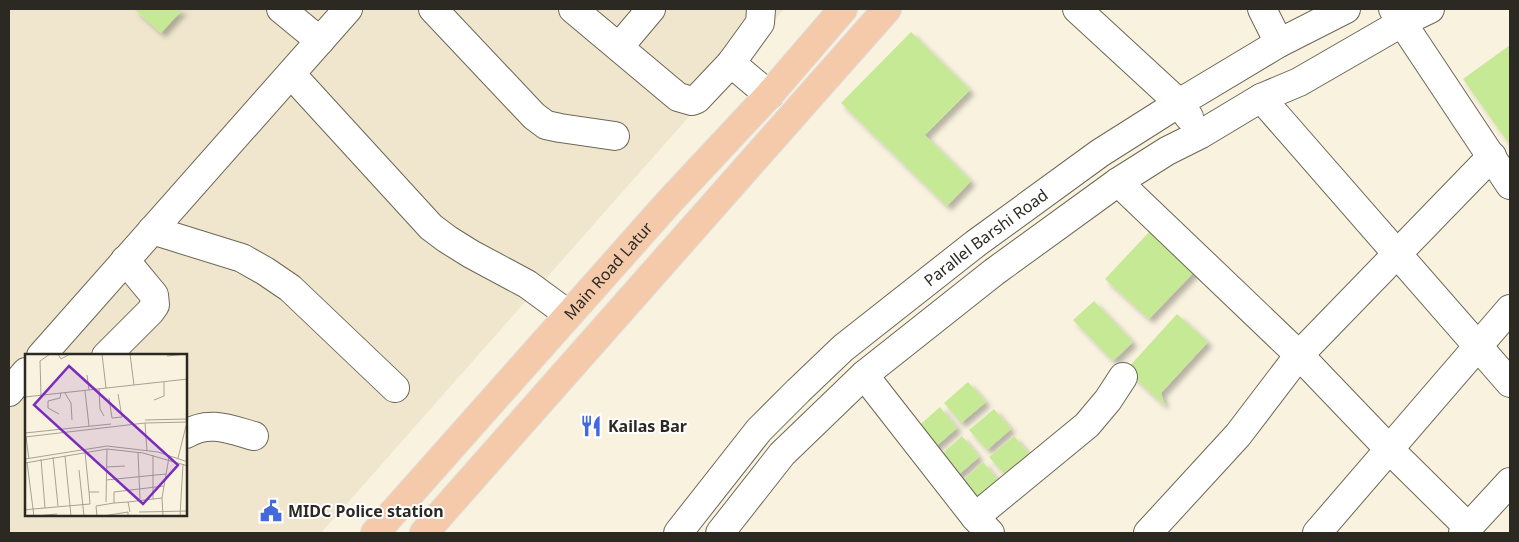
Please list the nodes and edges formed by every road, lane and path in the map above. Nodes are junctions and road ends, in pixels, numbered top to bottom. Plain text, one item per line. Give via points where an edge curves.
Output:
1 (281, 9) edge
2 (348, 9) edge
3 (433, 9) edge
4 (573, 9) edge
5 (651, 9) edge
6 (762, 9) edge
7 (843, 9) edge
8 (887, 9) edge
9 (1077, 9) edge
10 (1262, 9) edge
11 (1346, 9) edge
12 (1430, 9) edge
13 (1398, 15) edge
14 (320, 41) junction
15 (1280, 43) junction
16 (619, 47) junction
17 (731, 64) junction
18 (291, 74) junction
19 (769, 95) junction
20 (1261, 98) junction
21 (1179, 102) junction
22 (1201, 134) junction
23 (616, 136) dead end
24 (1492, 156) junction
25 (1118, 182) junction
26 (1510, 184) edge
27 (152, 230) junction
28 (1398, 254) junction
29 (125, 260) junction
30 (1510, 309) edge
31 (568, 314) junction
32 (1479, 347) junction
33 (42, 354) edge
34 (108, 354) edge
35 (1299, 356) junction
36 (25, 373) edge
37 (864, 374) junction
38 (1124, 377) dead end
39 (1510, 383) edge
40 (395, 388) dead end
41 (9, 392) edge
42 (188, 433) edge
43 (254, 436) dead end
44 (1390, 450) junction
45 (1510, 482) edge
46 (983, 525) edge
47 (1465, 530) edge
48 (375, 533) edge
49 (424, 533) edge
50 (678, 533) edge
51 (720, 533) edge
52 (1148, 533) edge
53 (1317, 533) edge

1 - 14 street
2 - 14 street
3 - 23 street via 534,116 560,128
4 - 16 street
5 - 16 street
6 - 17 street via 760,24
7 - 19 main road, Main Road Latur
8 - 49 main road
9 - 21 street
10 - 15 street
11 - 15 street, Parallel Barshi Road
12 - 13 street
13 - 20 street via 1299,82
13 - 24 street
14 - 18 street
15 - 21 street, Parallel Barshi Road
16 - 17 street via 678,97 692,101
17 - 19 street
18 - 27 street
18 - 31 street via 431,227 447,240 527,284
19 - 31 main road, Main Road Latur
20 - 22 street
20 - 28 street
21 - 22 street
21 - 50 street, Parallel Barshi Road via 1100,153 975,244 843,348 759,430
22 - 25 street
24 - 26 street
24 - 28 street
25 - 35 street
25 - 37 street via 994,272
27 - 29 street
27 - 40 street via 242,258 265,271 290,288
28 - 32 street
28 - 35 street
29 - 33 street
29 - 34 street via 154,295 155,305
30 - 32 street
31 - 48 main road, Main Road Latur
32 - 39 street
32 - 44 street
35 - 44 street
35 - 52 street via 1238,435
36 - 41 street
37 - 46 street
37 - 51 street via 782,454
38 - 46 street via 1087,425
42 - 43 street via 210,425
44 - 47 street
44 - 53 street
45 - 47 street

